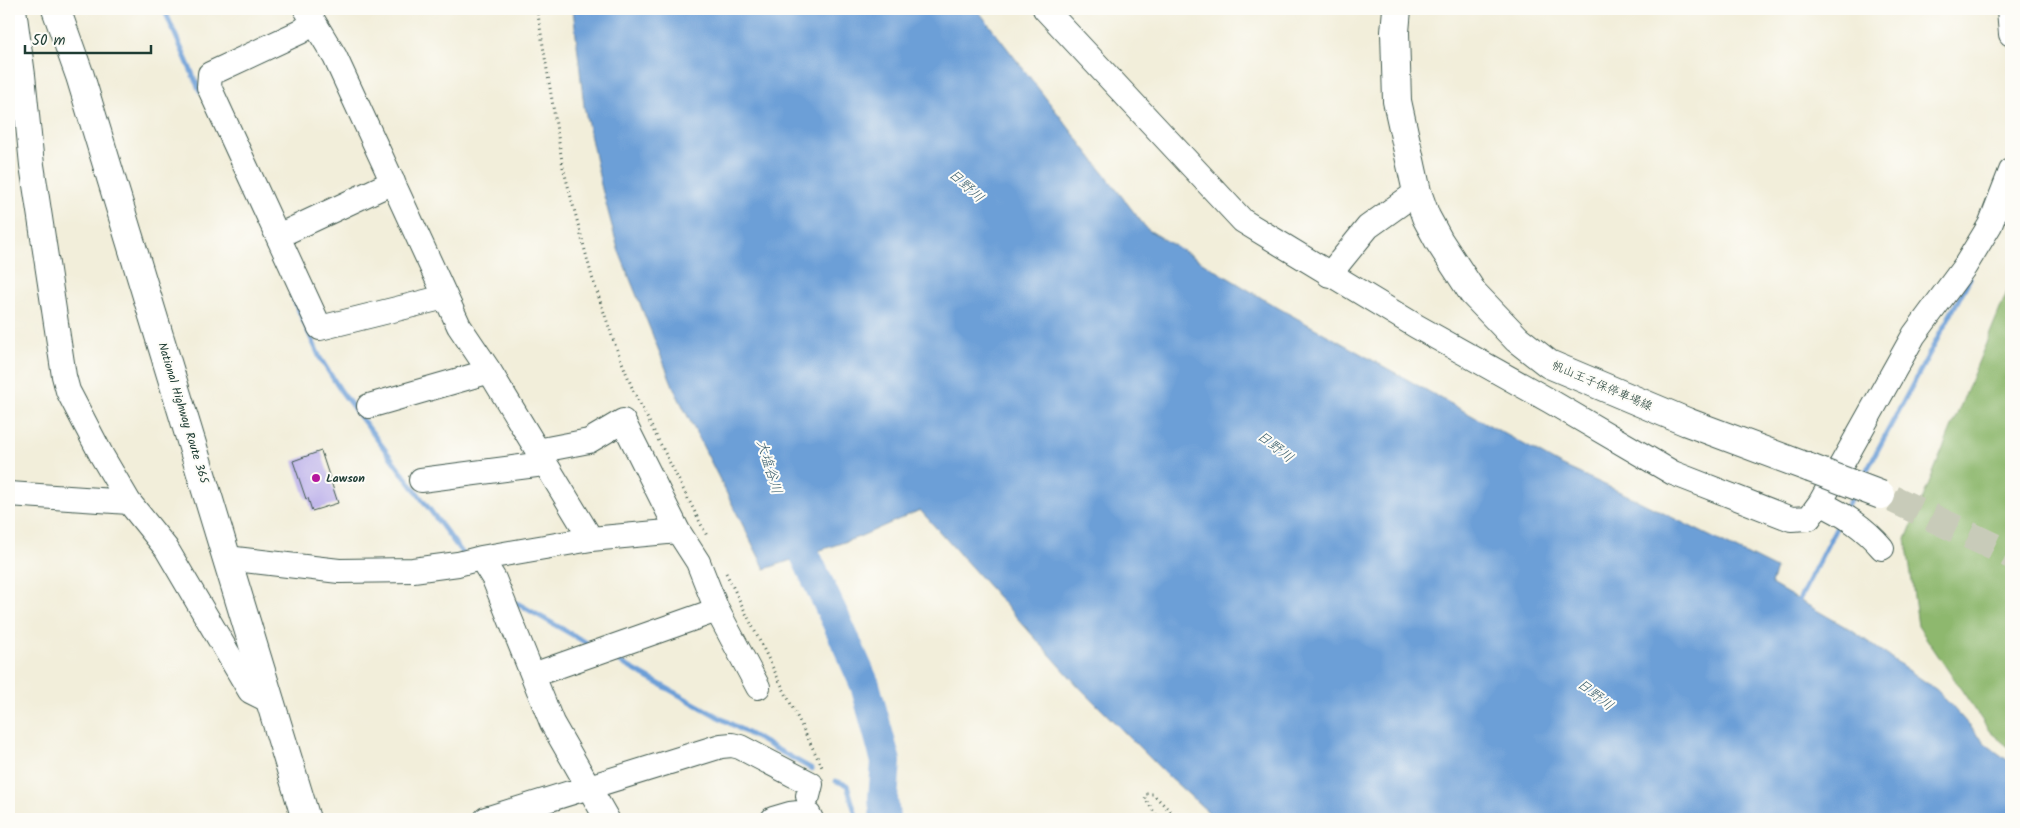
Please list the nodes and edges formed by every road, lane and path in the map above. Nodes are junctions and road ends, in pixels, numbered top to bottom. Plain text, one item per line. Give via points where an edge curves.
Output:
1 (14, 9) edge
2 (56, 9) edge
3 (537, 9) edge
4 (1045, 9) edge
5 (1397, 9) edge
6 (2009, 9) edge
7 (310, 15) edge
8 (2011, 34) edge
9 (2011, 171) edge
10 (393, 182) junction
11 (1417, 192) junction
12 (278, 236) junction
13 (1329, 275) junction
14 (445, 297) junction
15 (488, 369) junction
16 (369, 406) dead end
17 (540, 456) junction
18 (421, 480) dead end
19 (9, 494) edge
20 (1887, 497) tunnel mouth
21 (129, 502) junction
22 (1820, 503) junction
23 (678, 531) junction
24 (591, 539) junction
25 (710, 542) dead end
26 (1882, 548) dead end
27 (227, 558) junction
28 (481, 558) junction
29 (723, 568) dead end
30 (718, 610) junction
31 (533, 675) junction
32 (758, 687) dead end
33 (270, 701) junction
34 (588, 787) junction
35 (809, 790) joint
36 (306, 819) edge
37 (486, 819) edge
38 (607, 819) edge
39 (773, 819) edge
40 (811, 819) edge
41 (1159, 819) edge
42 (1178, 819) edge

1 - 21 street via 32,165 64,376 68,391
2 - 27 main road, National Highway Route 365 via 80,76
3 - 25 path via 563,167 592,277 634,390
4 - 13 street via 1243,221
5 - 11 main road, 帆山王子保停車場線 via 1397,101
6 - 8 street
7 - 10 street via 335,57
7 - 12 street via 300,32 210,74 208,87
9 - 22 street via 1990,225 1965,266 1914,335
10 - 12 street
10 - 14 street
11 - 13 street via 1368,227
11 - 20 main road, 帆山王子保停車場線, bridge via 1439,241 1473,293 1517,340 1549,364 1687,422
12 - 14 street via 320,328
13 - 22 street via 1673,473 1791,519 1808,518
14 - 15 street via 459,326
15 - 16 street
15 - 17 street
17 - 18 street via 536,465
17 - 23 street via 589,441 623,421
17 - 24 street
19 - 21 street
21 - 33 street via 166,548 250,691
22 - 26 street via 1845,514
23 - 24 street
23 - 30 street via 698,562
24 - 28 street
27 - 28 street via 345,571 413,570
27 - 33 main road, National Highway Route 365
28 - 31 street via 494,579
29 - 35 path via 822,764 826,781
30 - 31 street
30 - 32 street
31 - 34 street via 560,740
33 - 36 main road, National Highway Route 365
34 - 35 street via 732,745
34 - 37 street
34 - 38 street
39 - 40 street via 799,813 809,815
41 - 42 path via 1145,800 1146,794 1153,794

